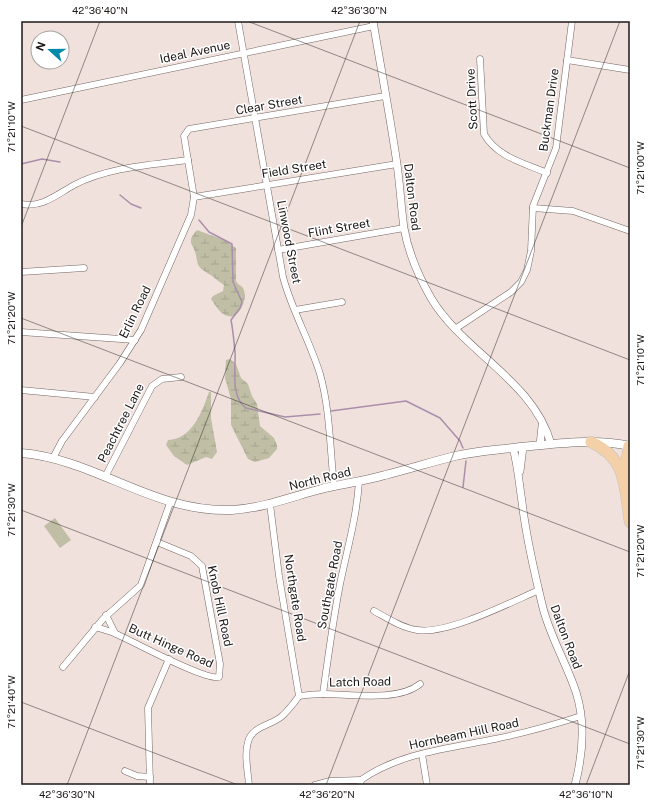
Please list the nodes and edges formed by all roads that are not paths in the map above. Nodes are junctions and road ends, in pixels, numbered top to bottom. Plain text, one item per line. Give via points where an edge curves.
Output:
1 (238, 21) edge
2 (572, 21) edge
3 (373, 24) edge
4 (244, 53) junction
5 (480, 59) dead end
6 (567, 60) junction
7 (630, 70) edge
8 (385, 96) junction
9 (21, 100) edge
10 (255, 118) junction
11 (188, 160) junction
12 (397, 164) junction
13 (547, 173) junction
14 (267, 185) junction
15 (194, 197) junction
16 (21, 204) edge
17 (533, 208) junction
18 (404, 228) junction
19 (630, 231) edge
20 (278, 250) junction
21 (84, 268) dead end
22 (21, 272) edge
23 (342, 302) dead end
24 (295, 310) junction
25 (455, 329) junction
26 (21, 332) edge
27 (135, 340) junction
28 (181, 377) dead end
29 (21, 390) edge
30 (95, 397) junction
31 (542, 426) junction
32 (591, 442) junction
33 (550, 444) junction
34 (540, 445) junction
35 (630, 446) edge
36 (523, 447) junction
37 (513, 448) junction
38 (21, 453) edge
39 (53, 458) junction
40 (519, 473) junction
41 (105, 477) junction
42 (359, 481) junction
43 (334, 486) junction
44 (624, 486) junction
45 (170, 503) junction
46 (270, 504) junction
47 (630, 522) edge
48 (157, 542) junction
49 (539, 590) junction
50 (374, 611) dead end
51 (106, 615) junction
52 (95, 628) junction
53 (115, 633) junction
54 (169, 659) junction
55 (63, 667) dead end
56 (218, 678) joint
57 (420, 684) dead end
58 (323, 694) junction
59 (299, 696) junction
60 (581, 716) junction
61 (422, 754) junction
62 (126, 771) dead end
63 (150, 777) junction
64 (360, 782) edge
65 (150, 785) edge
66 (248, 785) edge
67 (315, 785) edge
68 (427, 785) edge
69 (575, 785) edge

1 - 4 street, Linwood Street
2 - 6 street, Buckman Drive
3 - 4 street, Ideal Avenue
3 - 8 street, Dalton Road
4 - 9 street, Ideal Avenue
4 - 10 street, Linwood Street
5 - 13 street, Scott Drive via 484,134 500,153
6 - 7 street
6 - 13 street, Buckman Drive via 556,148
8 - 10 street, Clear Street
8 - 12 street, Dalton Road
10 - 11 street, Clear Street via 188,130 184,136
10 - 14 street, Linwood Street
11 - 15 street, Erlin Road
11 - 16 street via 102,174 88,178 37,205
12 - 14 street, Field Street
12 - 18 street, Dalton Road
13 - 17 street, Buckman Drive
14 - 15 street, Field Street
14 - 20 street, Linwood Street
15 - 27 street, Erlin Road via 191,214
17 - 19 street via 577,212
17 - 25 street, Buckman Drive via 530,260 521,282 511,292
18 - 20 street, Flint Street
18 - 25 street, Dalton Road via 411,254 430,296
20 - 24 street, Linwood Street via 285,285
21 - 22 street
23 - 24 street
24 - 43 street, Linwood Street via 322,382
25 - 31 street, Dalton Road via 520,392 534,409
26 - 27 street
27 - 30 street, Erlin Road
28 - 41 street, Peachtree Lane via 162,379 152,386
29 - 30 street
30 - 39 street, Erlin Road via 62,441
31 - 33 street, Dalton Road via 547,431
31 - 34 street
32 - 33 main road, North Road
32 - 35 main road, North Road
32 - 44 highway via 613,456
33 - 34 main road, North Road
34 - 36 main road, North Road
35 - 44 highway
36 - 37 main road, North Road
36 - 40 street, Dalton Road
37 - 40 street, Dalton Road
37 - 42 main road, North Road via 455,456
38 - 39 main road, North Road
39 - 41 main road, North Road
40 - 49 street, Dalton Road via 522,503
41 - 45 main road, North Road
42 - 43 main road, North Road
42 - 58 street, Southgate Road via 351,539 333,622
43 - 46 main road, North Road
44 - 47 highway
45 - 46 main road, North Road via 220,510
45 - 48 street
46 - 59 street, Northgate Road
48 - 51 street via 141,585
48 - 56 street, Knob Hill Road via 191,556 202,566 220,664
49 - 50 street via 490,612 437,630 416,630
49 - 60 street, Dalton Road via 550,633 576,692
51 - 52 street
51 - 53 street
52 - 53 street, Butt Hinge Road
52 - 55 street
53 - 54 street, Butt Hinge Road
54 - 56 street, Butt Hinge Road
54 - 63 street via 148,708
57 - 58 street, Latch Road via 401,692 371,695
58 - 59 street, Latch Road
59 - 66 street via 283,716 258,729 249,738
60 - 61 street, Hornbeam Hill Road via 525,732
60 - 69 street, Dalton Road via 583,747
61 - 64 street, Hornbeam Hill Road via 383,766
61 - 68 street
62 - 63 street via 137,776
63 - 65 street
64 - 67 street via 330,780

